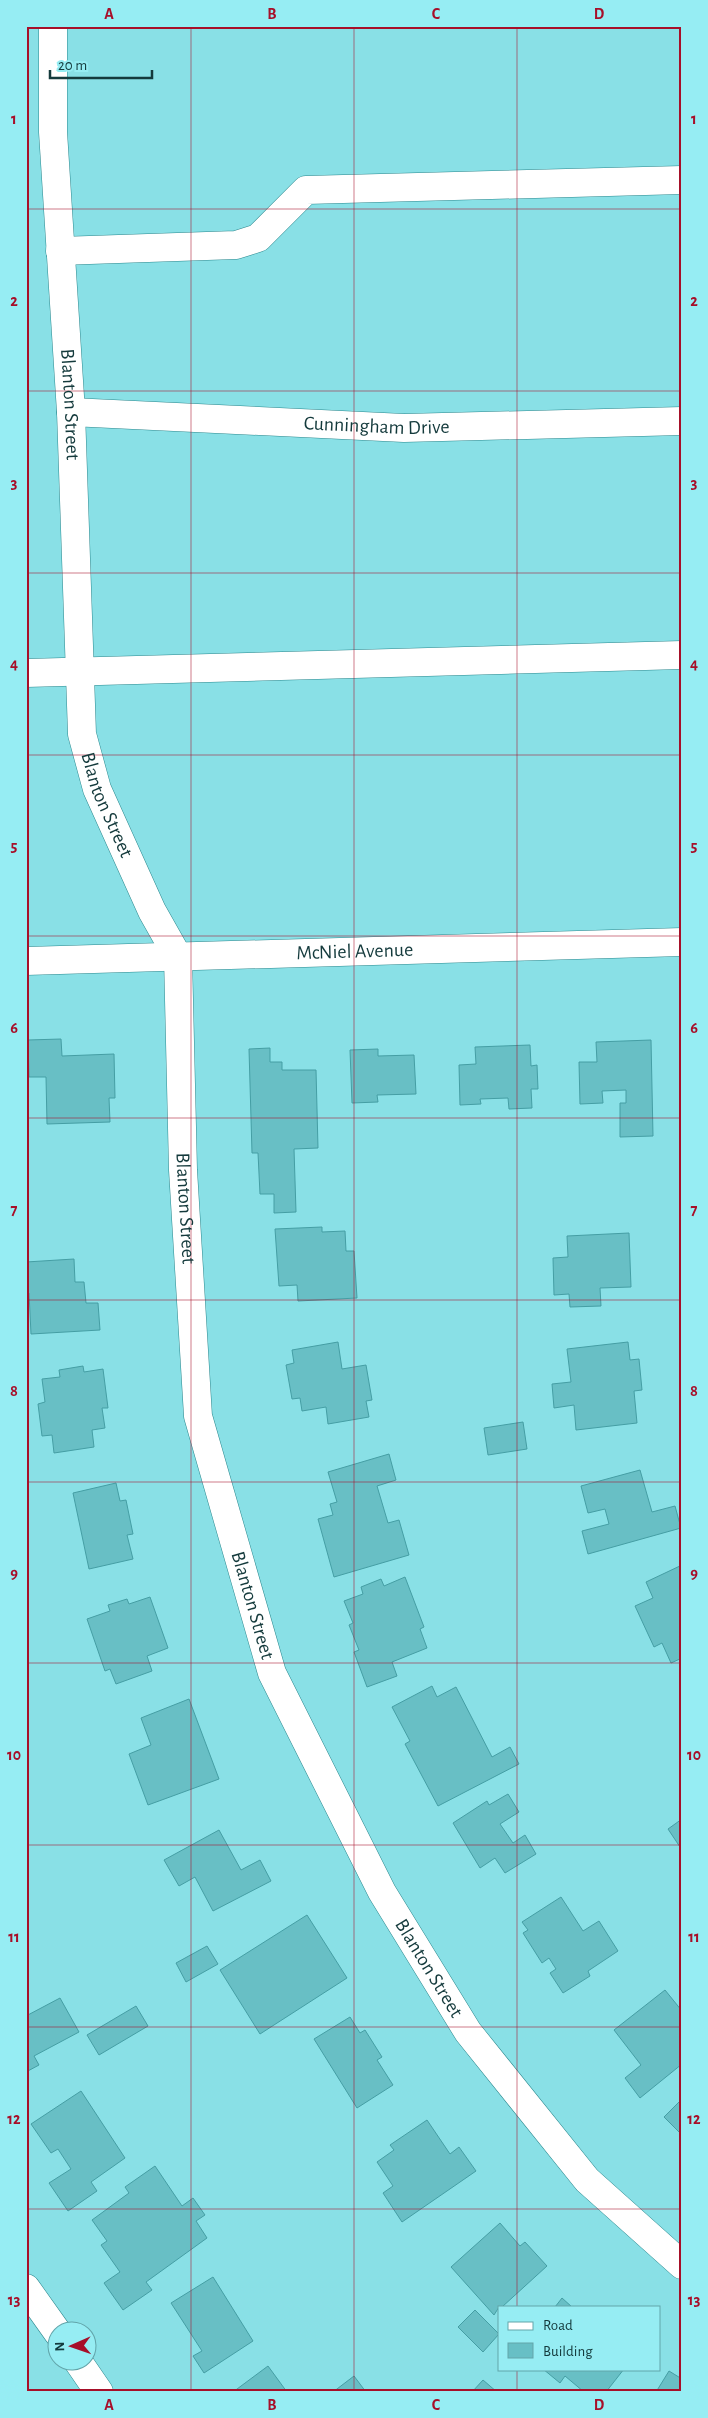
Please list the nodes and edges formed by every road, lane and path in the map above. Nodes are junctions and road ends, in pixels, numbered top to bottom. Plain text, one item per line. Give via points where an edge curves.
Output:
1 (53, 26) edge
2 (682, 180) edge
3 (60, 251) junction
4 (71, 412) junction
5 (682, 421) edge
6 (682, 655) edge
7 (80, 672) junction
8 (26, 673) edge
9 (682, 942) edge
10 (178, 957) junction
11 (26, 961) edge
12 (682, 2265) edge
13 (26, 2288) edge
14 (49, 2320) edge
15 (84, 2370) edge
16 (99, 2392) edge

1 - 3 street, Blanton Street via 53,132
2 - 3 street via 306,190 258,238 236,245
3 - 4 street, Blanton Street
4 - 5 street, Cunningham Drive via 404,428
4 - 7 street, Blanton Street
6 - 7 street
7 - 8 street
7 - 10 street, Blanton Street via 82,734 97,789 152,911
9 - 10 street, McNiel Avenue
10 - 11 street, McNiel Avenue
10 - 12 street, Blanton Street via 183,1170 198,1416 272,1673 382,1892 468,2032 587,2180
13 - 14 street
15 - 16 street

